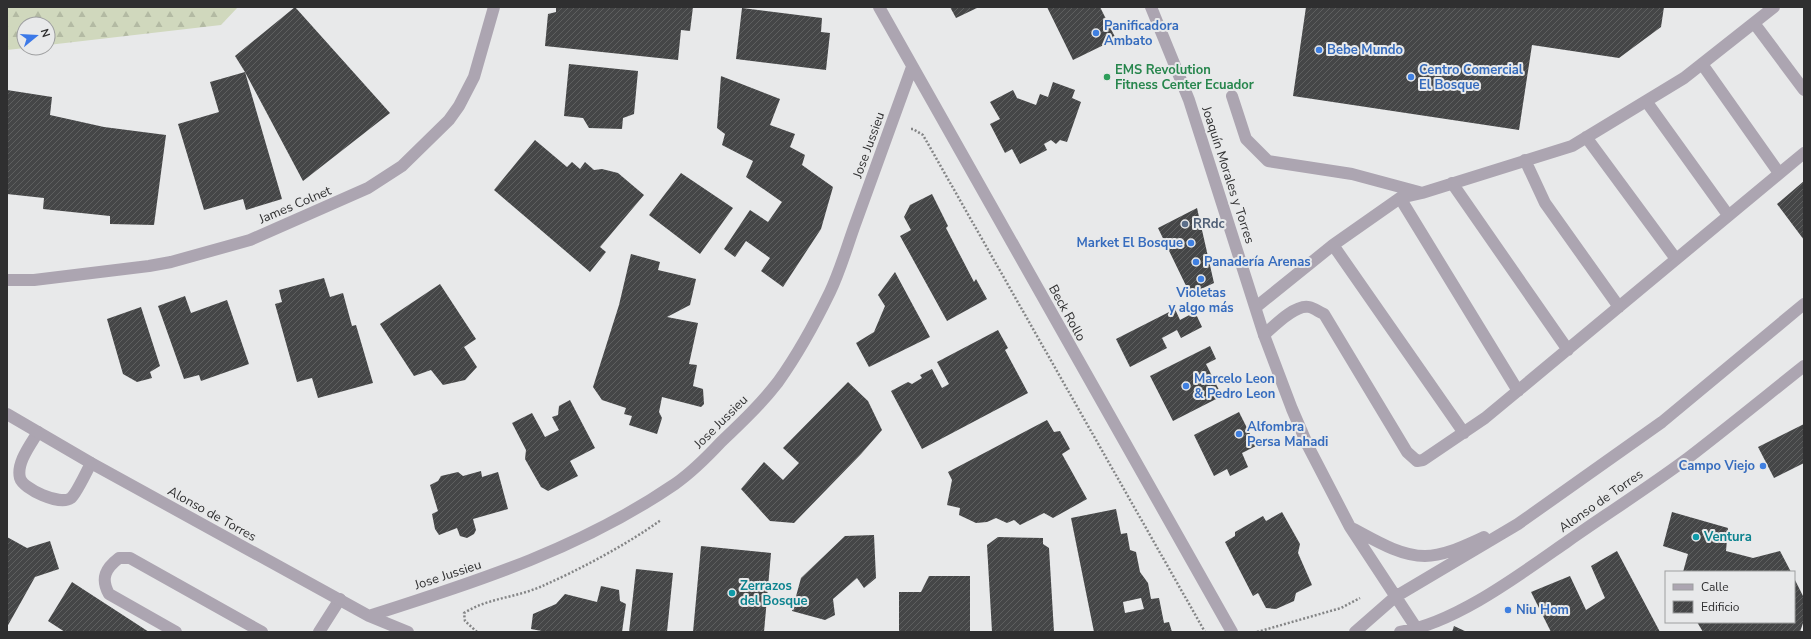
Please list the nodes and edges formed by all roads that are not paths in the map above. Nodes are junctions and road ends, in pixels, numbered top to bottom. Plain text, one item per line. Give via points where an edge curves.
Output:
1 (494, 7) edge
2 (879, 7) edge
3 (1151, 7) edge
4 (1774, 7) edge
5 (1754, 23) junction
6 (1702, 64) junction
7 (912, 67) junction
8 (1804, 90) edge
9 (1232, 96) dead end
10 (1646, 101) junction
11 (1586, 137) junction
12 (1804, 153) edge
13 (1525, 160) junction
14 (1779, 173) junction
15 (1452, 183) junction
16 (1422, 193) junction
17 (1400, 198) junction
18 (1728, 215) junction
19 (1333, 245) junction
20 (1676, 259) junction
21 (7, 280) edge
22 (1804, 304) edge
23 (1256, 307) junction
24 (1619, 307) junction
25 (1264, 335) junction
26 (1568, 350) junction
27 (1804, 366) edge
28 (1518, 391) junction
29 (7, 414) edge
30 (38, 432) junction
31 (1464, 433) junction
32 (91, 464) junction
33 (1518, 524) junction
34 (1350, 527) junction
35 (1395, 597) junction
36 (340, 599) junction
37 (369, 616) junction
38 (1417, 629) junction
39 (176, 632) edge
40 (262, 632) edge
41 (319, 632) edge
42 (408, 632) edge
43 (1232, 632) edge
44 (1355, 632) edge
45 (1400, 632) edge

1 - 21 street, James Colnet via 474,77 459,106 449,120 402,166 368,188 250,240 171,262 34,280
2 - 7 street, Beck Rollo
3 - 23 street, Joaquín Morales y Torres via 1189,100
4 - 5 street
5 - 6 street
5 - 8 street
6 - 10 street
6 - 14 street
7 - 37 street, Jose Jussieu via 830,291 794,357 777,382 725,439 677,483 572,543 472,583
7 - 43 street, Beck Rollo
9 - 16 street via 1246,139 1268,162 1352,174
10 - 11 street
10 - 18 street
11 - 13 street via 1572,146
11 - 20 street
12 - 14 street
13 - 15 street
13 - 24 street via 1544,203
14 - 18 street
15 - 16 street
15 - 26 street
16 - 17 street
17 - 19 street
17 - 28 street
18 - 20 street
19 - 23 street
19 - 31 street
20 - 24 street
22 - 33 street via 1662,422
23 - 25 street, Joaquín Morales y Torres
24 - 26 street
25 - 31 street via 1296,309 1309,307 1324,314 1406,452 1417,461 1423,460
25 - 34 street, Joaquín Morales y Torres via 1294,415
26 - 28 street
27 - 38 street, Alonso de Torres via 1687,458 1533,565 1481,598
28 - 31 street
29 - 30 street, Alonso de Torres
30 - 32 street, Alonso de Torres
30 - 32 street via 20,467 20,478 25,486 56,501 64,501 71,498
32 - 36 street, Alonso de Torres
33 - 34 street via 1448,552 1426,556 1402,552
33 - 35 street
34 - 35 street, Joaquín Morales y Torres
35 - 38 street, Joaquín Morales y Torres
35 - 44 street
36 - 37 street, Alonso de Torres
36 - 41 street
37 - 42 street, Alonso de Torres
38 - 45 street, Alonso de Torres
39 - 40 street via 108,594 104,579 112,564 120,558 130,558

